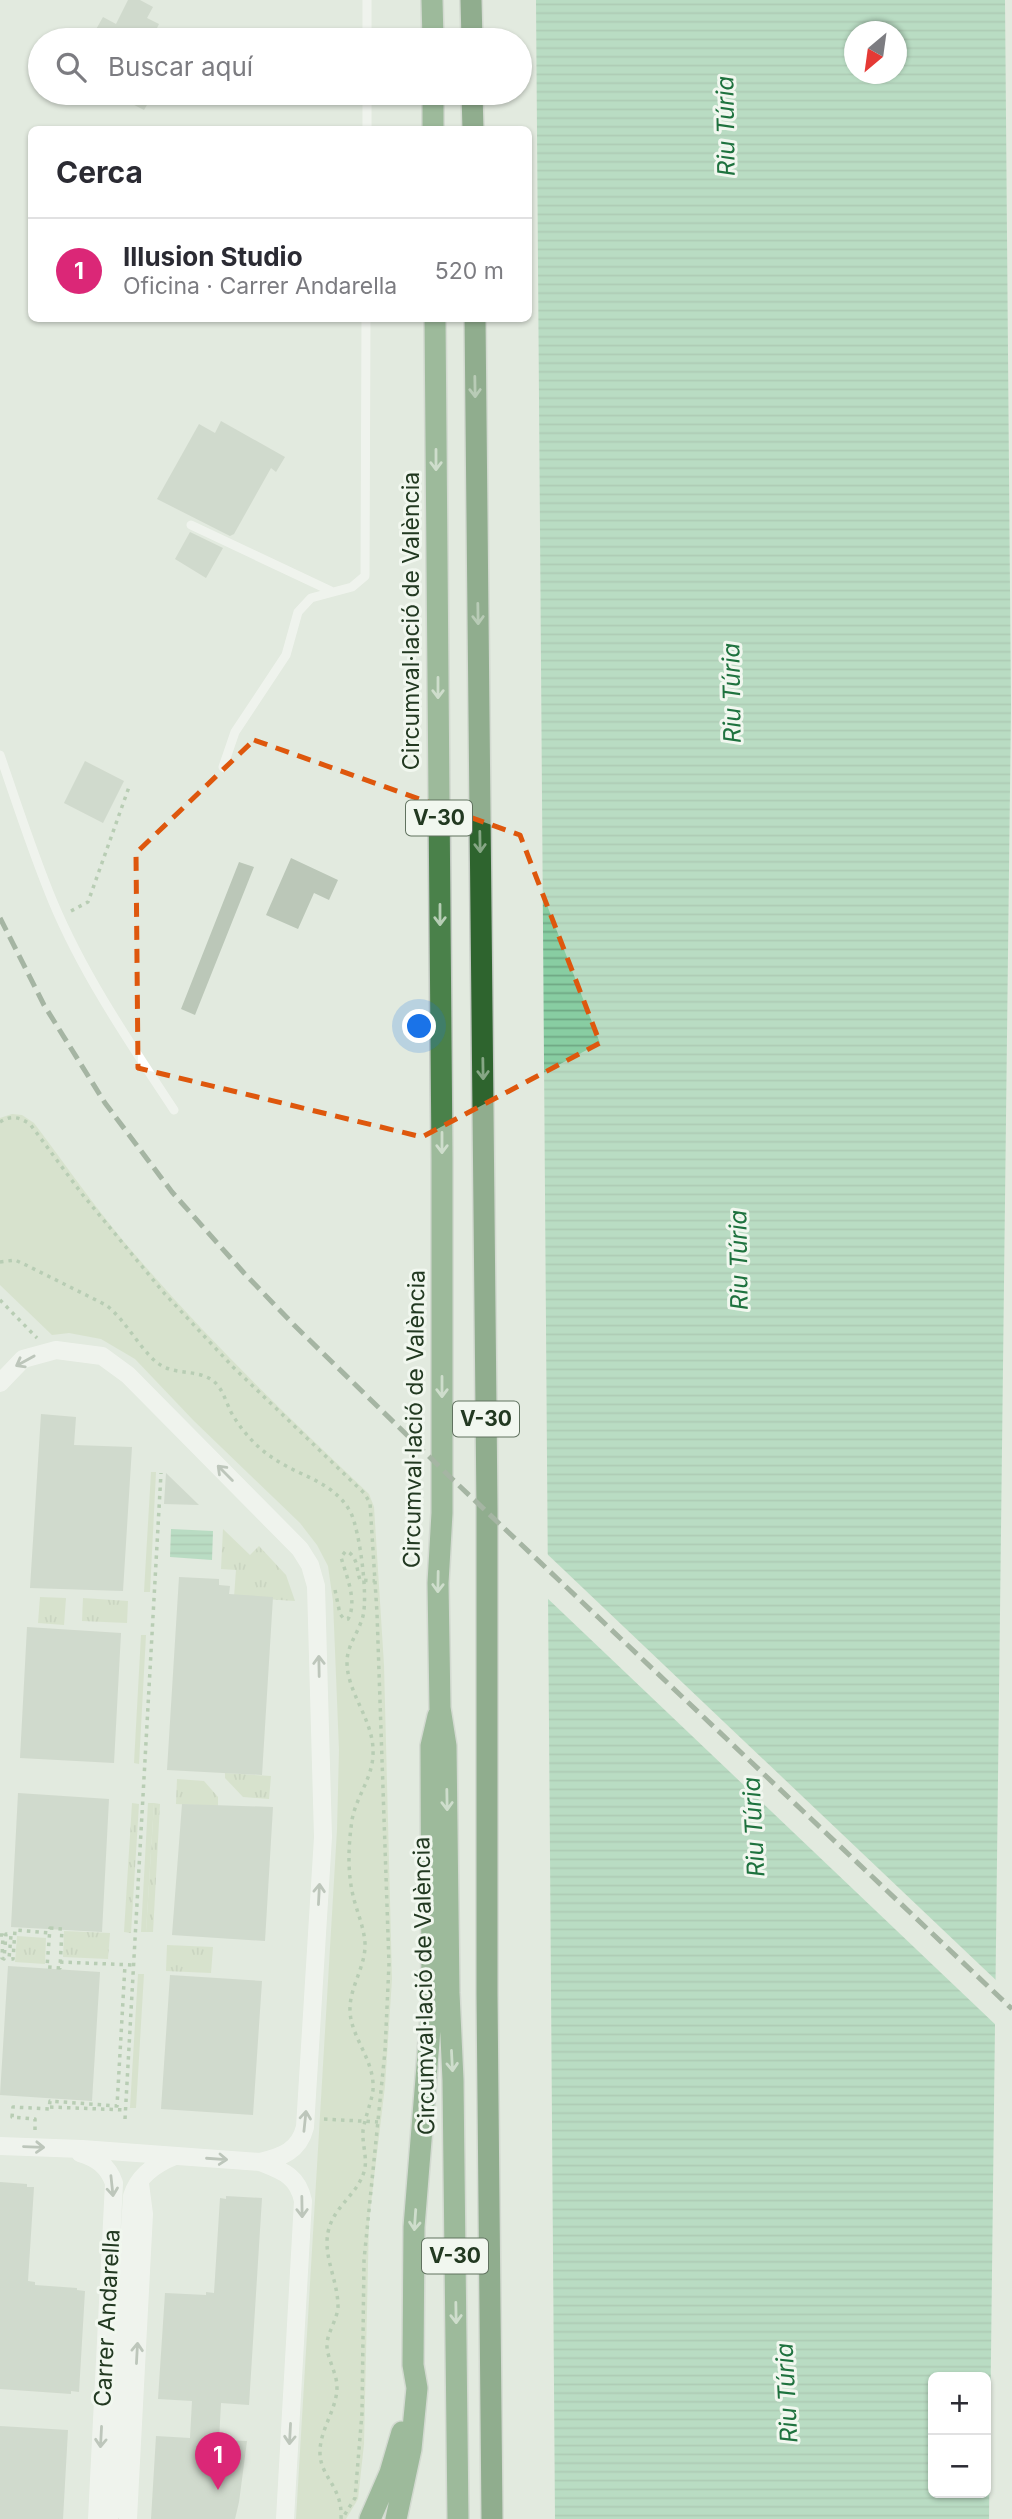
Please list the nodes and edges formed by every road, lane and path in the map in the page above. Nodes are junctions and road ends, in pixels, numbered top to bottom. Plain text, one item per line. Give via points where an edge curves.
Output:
1 (366, 0) edge
2 (432, 0) edge
3 (471, 0) edge
4 (367, 28) edge
5 (433, 28) edge
6 (472, 28) edge
7 (367, 105) edge
8 (433, 105) edge
9 (472, 105) edge
10 (367, 126) edge
11 (433, 126) edge
12 (473, 126) edge
13 (366, 322) edge
14 (435, 322) edge
15 (475, 322) edge
16 (191, 525) dead end
17 (331, 592) junction
18 (0, 755) edge
19 (223, 767) dead end
20 (128, 787) dead end
21 (60, 917) junction
22 (174, 1110) dead end
23 (0, 1262) edge
24 (0, 1300) edge
25 (49, 1346) junction
26 (0, 1382) edge
27 (161, 1473) dead end
28 (363, 1581) junction
29 (375, 1581) dead end
30 (331, 1585) dead end
31 (440, 1708) junction
32 (50, 1933) junction
33 (0, 1934) edge
34 (60, 1962) junction
35 (125, 1965) junction
36 (134, 1965) junction
37 (50, 2107) junction
38 (126, 2110) junction
39 (125, 2119) dead end
40 (318, 2119) dead end
41 (365, 2121) junction
42 (378, 2123) dead end
43 (35, 2130) dead end
44 (2, 2145) edge
45 (63, 2148) junction
46 (175, 2156) junction
47 (260, 2162) junction
48 (414, 2365) junction
49 (112, 2517) edge
50 (285, 2519) edge
51 (341, 2519) edge
52 (370, 2519) edge
53 (397, 2519) edge
54 (458, 2519) edge
55 (492, 2519) edge

1 - 4 lane
2 - 5 highway
3 - 6 highway
7 - 10 lane
8 - 11 highway
9 - 12 highway
13 - 17 lane via 365,576 352,587
14 -> 31 highway, Circumval·lació de València / V-30 via 442,1146
15 -> 55 highway, V-30
16 - 17 lane
17 - 19 lane via 311,598 299,612 286,655 235,732
18 - 21 lane
20 - 21 path via 88,902
21 - 22 lane via 118,1025
23 - 28 path via 15,1260 106,1305 160,1365 207,1376 255,1444 282,1464 324,1484 344,1502 357,1530
24 - 25 path
25 -> 26 street via 23,1359
47 -> 25 street via 283,2157 303,2136 305,2127 323,1837 317,1586 300,1549 128,1375 102,1356
27 - 36 path
28 - 29 path
28 - 30 path via 353,1555 343,1552 351,1595 348,1619 341,1618
28 - 41 path via 363,1616 347,1661 369,1725 373,1752 368,1780 355,1806 348,1857 365,1945 350,2012 373,2079
31 -> 48 highway via 430,1746 432,2004 414,2227
31 -> 54 highway, Circumval·lació de València / V-30 via 446,1745
32 - 33 path via 15,1930 13,1959 9,1959 10,1935 6,1934 2,1958
32 - 34 path via 50,1928 62,1928
32 - 34 path via 47,1967 60,1968
34 - 35 path
35 - 36 path
35 - 37 path via 117,2106 50,2101
36 - 38 path
37 - 38 path
37 - 43 path via 13,2107 12,2118 35,2119
38 - 39 path
40 - 41 path
41 - 42 path
41 - 51 path via 364,2172 328,2232 338,2304 327,2347 337,2391 322,2435 320,2457 337,2489
44 -> 45 street
45 - 46 street
45 -> 49 street, Carrer Andarella via 103,2164 114,2183
46 -> 47 street
49 -> 46 street, Carrer Andarella via 144,2214 139,2188 144,2175
47 -> 50 street via 298,2183 303,2201
48 - 52 highway via 402,2436
48 - 53 highway via 417,2388 411,2449

